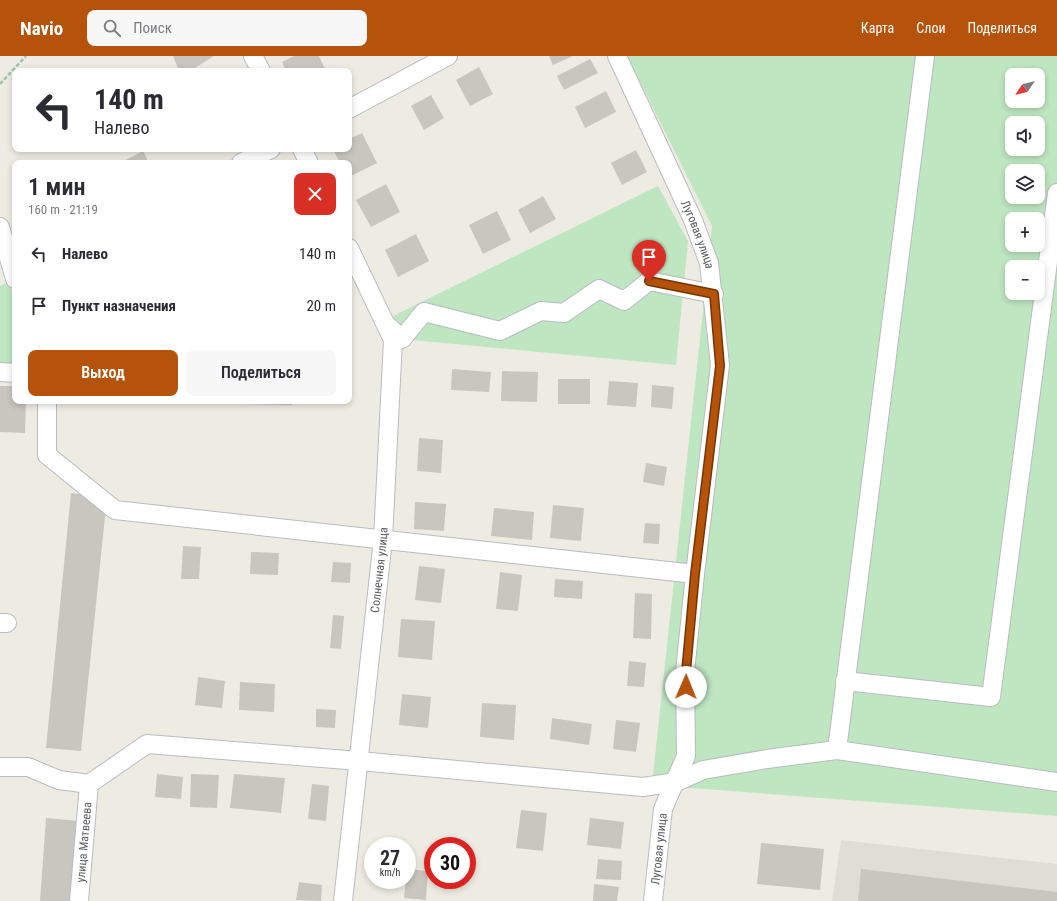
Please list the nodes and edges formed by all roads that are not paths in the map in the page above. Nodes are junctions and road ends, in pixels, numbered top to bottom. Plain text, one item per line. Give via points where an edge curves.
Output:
1 (253, 56) edge
2 (448, 56) edge
3 (617, 56) edge
4 (925, 56) edge
5 (259, 68) edge
6 (352, 107) edge
7 (265, 152) edge
8 (247, 160) edge
9 (1057, 193) edge
10 (0, 227) edge
11 (352, 254) edge
12 (11, 277) edge
13 (714, 294) junction
14 (385, 324) junction
15 (0, 372) edge
16 (12, 373) edge
17 (47, 404) edge
18 (383, 539) junction
19 (695, 574) junction
20 (845, 681) junction
21 (836, 750) junction
22 (359, 761) junction
23 (0, 766) edge
24 (676, 782) junction
25 (1057, 782) edge
26 (89, 784) junction
27 (79, 901) edge
28 (343, 901) edge
29 (653, 901) edge

1 - 5 street
2 - 6 street
3 - 13 street, Луговая улица via 693,220 709,263
4 - 20 street
7 - 8 street
9 - 20 street via 991,697
10 - 12 street
11 - 14 street, Солнечная улица
13 - 14 street via 649,281 624,301 599,289 564,313 541,310 500,332 424,312 402,339
13 - 19 street, Луговая улица via 720,366
14 - 18 street, Солнечная улица via 393,340
15 - 16 street
17 - 18 street via 47,455 115,510
18 - 19 street
18 - 22 street, Солнечная улица
19 - 24 street, Луговая улица via 686,672 686,756
20 - 21 street
21 - 24 street via 703,770
21 - 25 street
22 - 24 street via 642,787
22 - 26 street via 147,744
22 - 28 street, Солнечная улица
23 - 26 street via 28,767 59,780
24 - 29 street, Луговая улица via 663,809
26 - 27 street, улица Матвеева

